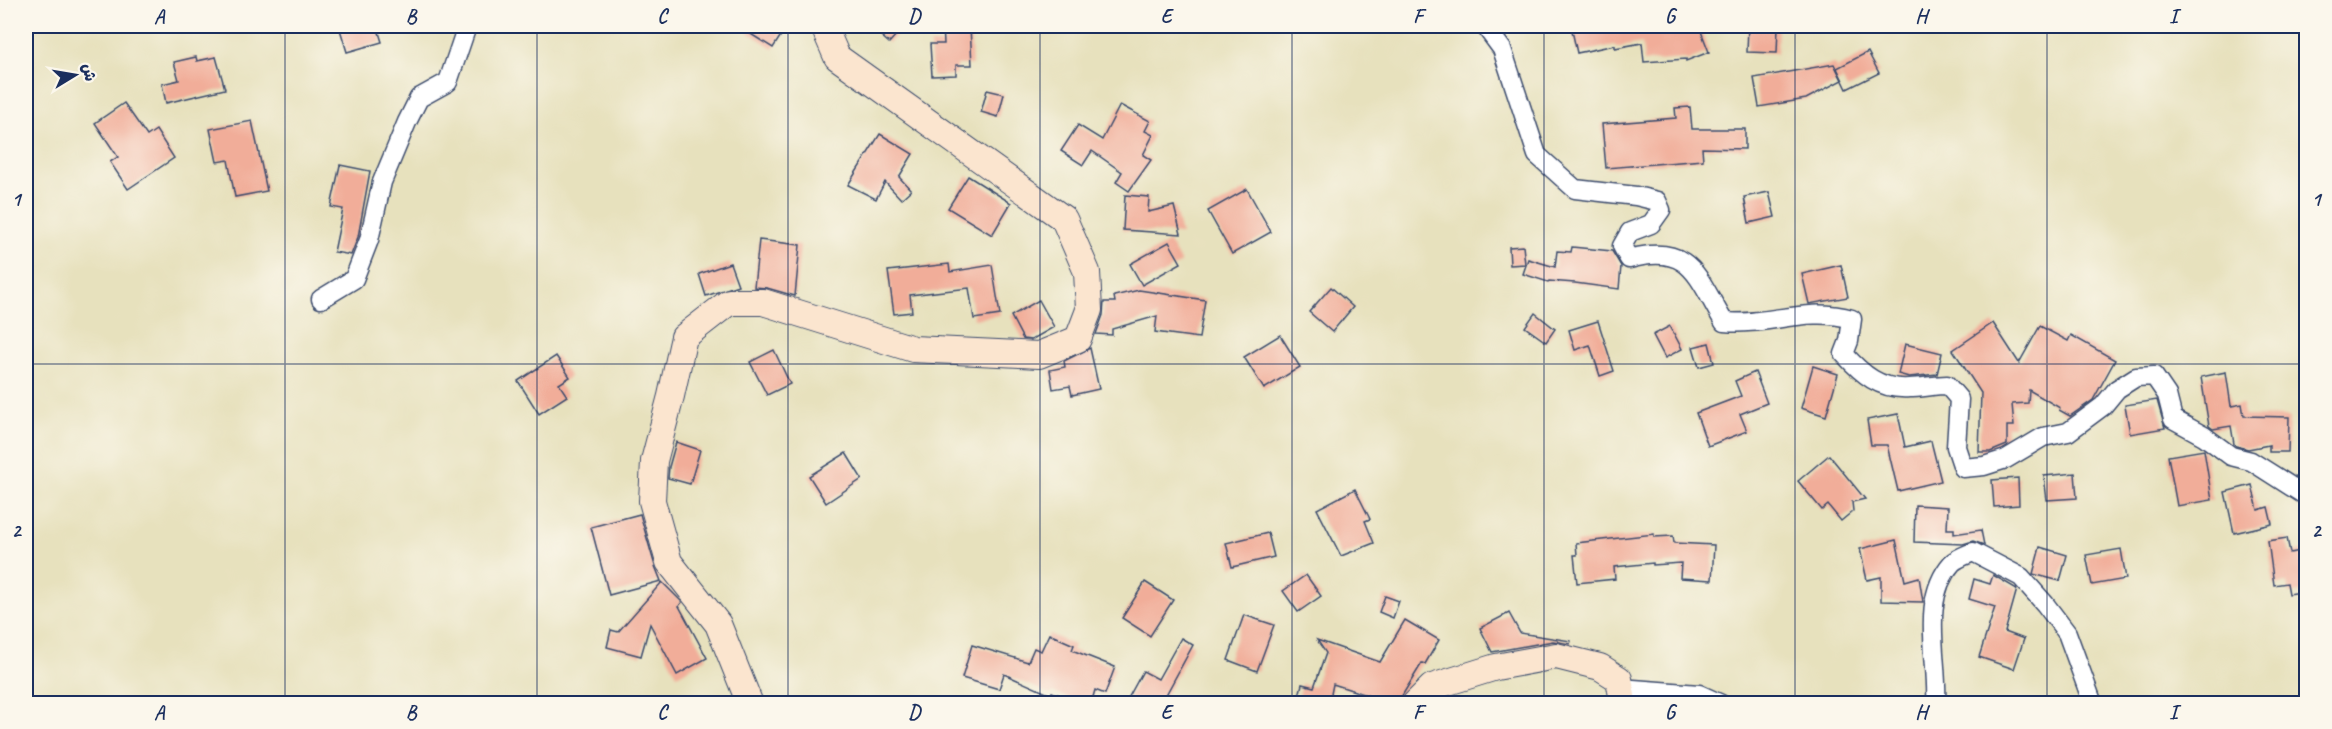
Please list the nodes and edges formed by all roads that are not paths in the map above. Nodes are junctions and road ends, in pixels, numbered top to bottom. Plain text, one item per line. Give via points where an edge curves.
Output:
1 (467, 26) edge
2 (828, 26) edge
3 (1485, 26) edge
4 (321, 299) dead end
5 (2307, 496) edge
6 (1621, 696) edge
7 (750, 704) edge
8 (1415, 704) edge
9 (1721, 704) edge
10 (1936, 704) edge
11 (2093, 704) edge

1 - 4 street via 448,82 419,98 392,155 354,279
2 - 7 street via 826,34 837,57 1064,219 1087,272 1089,310 1078,339 1039,355 913,349 763,302 729,302 684,337 654,461 652,501 669,562 718,624
3 - 5 street via 1502,49 1537,156 1575,189 1657,201 1661,210 1652,224 1630,232 1622,246 1629,259 1649,254 1674,255 1695,272 1725,322 1832,313 1852,319 1844,354 1862,374 1888,387 1947,385 1959,399 1956,447 1963,468 2006,459 2043,437 2068,432 2103,406 2117,389 2136,377 2154,376 2167,395 2173,419 2231,456 2251,461
6 - 8 street via 1619,679 1600,667 1556,656 1496,667 1432,687
6 - 9 street via 1699,694
10 - 11 street via 1933,608 1953,561 1973,552 2021,577 2045,604 2067,633

